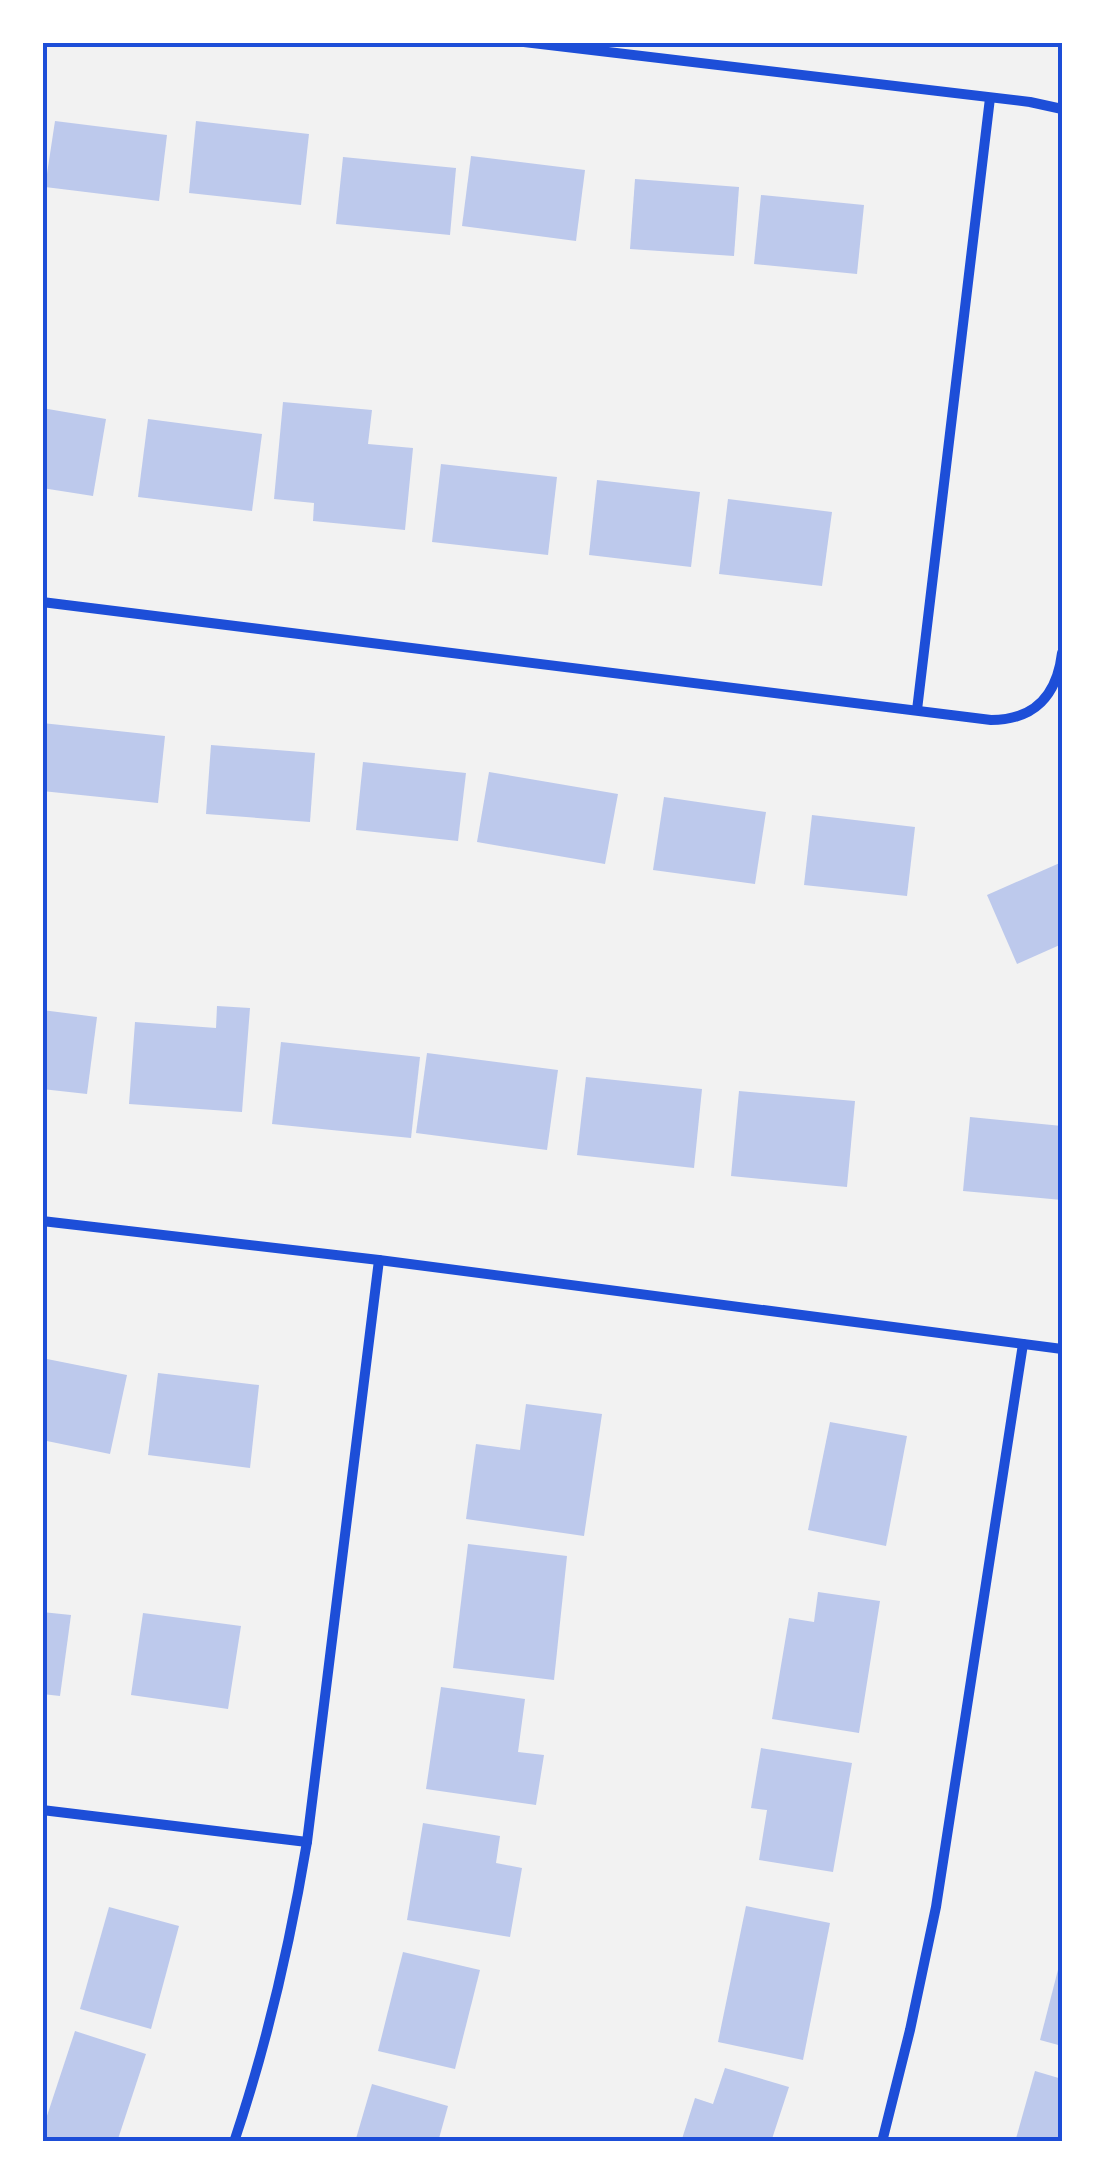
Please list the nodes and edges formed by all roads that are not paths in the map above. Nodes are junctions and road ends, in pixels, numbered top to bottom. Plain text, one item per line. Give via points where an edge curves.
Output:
1 (524, 42) edge
2 (990, 98) junction
3 (1062, 108) edge
4 (42, 602) edge
5 (1062, 653) edge
6 (917, 710) junction
7 (42, 1221) edge
8 (379, 1260) junction
9 (1023, 1344) junction
10 (1062, 1349) edge
11 (42, 1810) edge
12 (307, 1842) junction
13 (234, 2142) edge
14 (882, 2142) edge

1 - 2 street
2 - 3 street
2 - 6 street
4 - 6 street
5 - 6 street via 1051,691 1018,717
7 - 8 street
8 - 9 street
8 - 12 street
9 - 10 street
9 - 14 street via 936,1907
11 - 12 street
12 - 13 street via 271,2017

